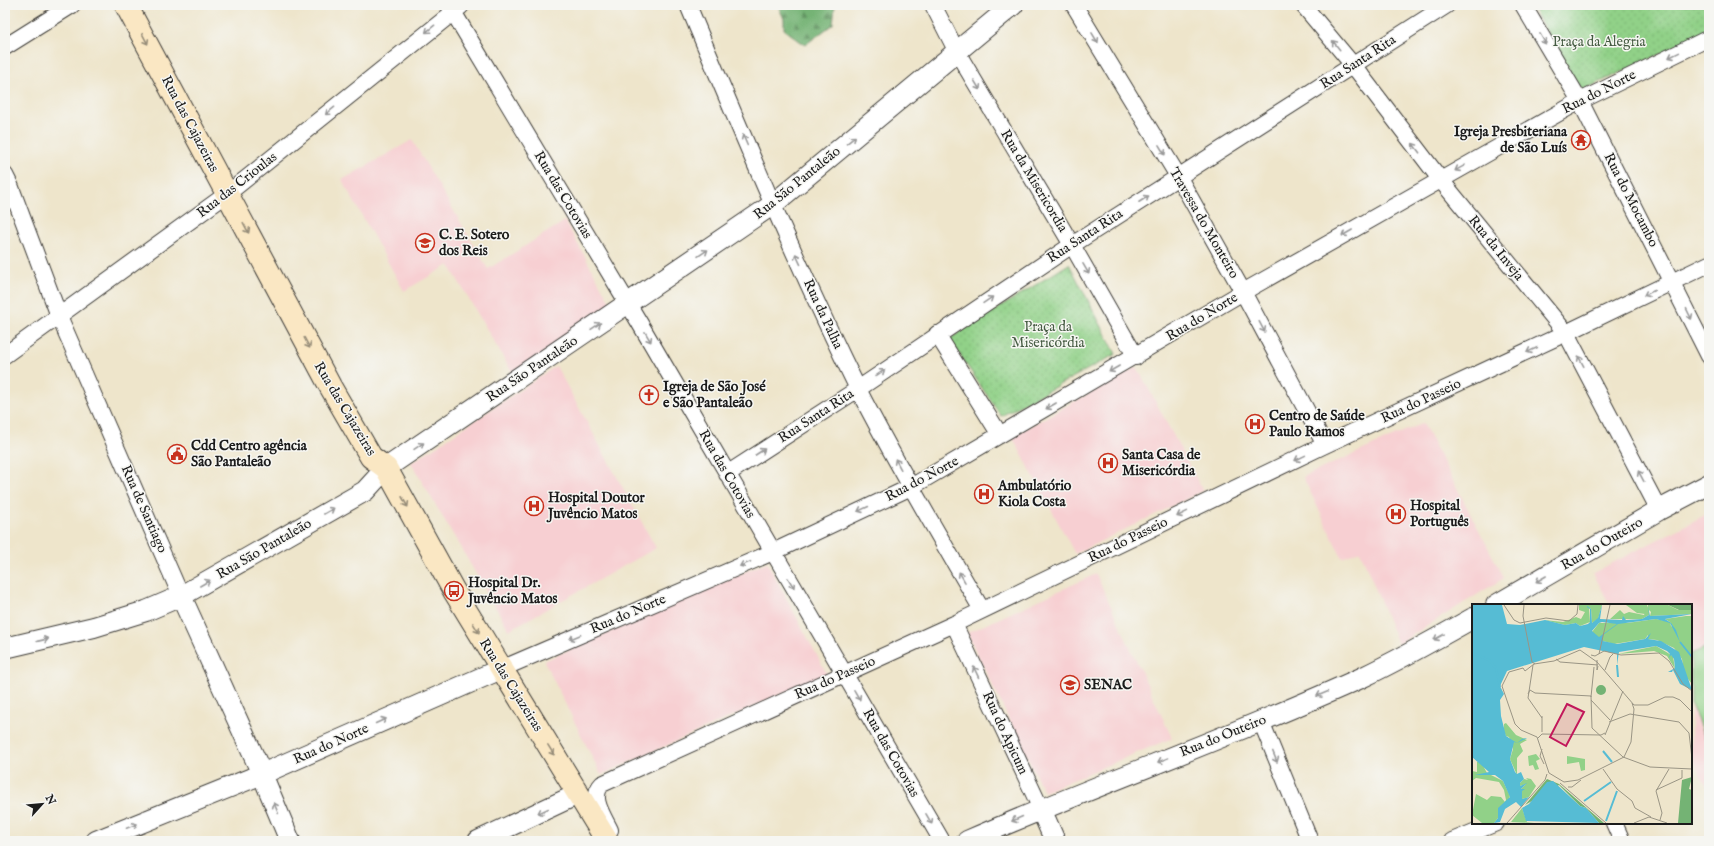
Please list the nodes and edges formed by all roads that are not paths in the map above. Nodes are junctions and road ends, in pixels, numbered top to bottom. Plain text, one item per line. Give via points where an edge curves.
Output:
1 (72, 5) edge
2 (126, 5) edge
3 (688, 5) edge
4 (933, 5) edge
5 (1013, 5) edge
6 (1074, 5) edge
7 (1303, 5) edge
8 (1447, 5) edge
9 (1523, 5) edge
10 (454, 7) edge
11 (1709, 38) edge
12 (5, 47) edge
13 (957, 52) junction
14 (1353, 65) junction
15 (1580, 101) junction
16 (5, 175) edge
17 (1178, 176) junction
18 (1440, 179) junction
19 (228, 194) junction
20 (772, 205) junction
21 (1072, 245) junction
22 (1709, 264) edge
23 (1673, 282) junction
24 (1243, 292) junction
25 (628, 304) junction
26 (59, 316) junction
27 (937, 334) junction
28 (1566, 334) junction
29 (5, 355) edge
30 (1136, 356) junction
31 (1709, 356) edge
32 (858, 389) junction
33 (1000, 435) junction
34 (1325, 445) junction
35 (386, 468) junction
36 (727, 474) junction
37 (1709, 484) edge
38 (911, 487) junction
39 (1659, 510) junction
40 (773, 552) junction
41 (181, 596) junction
42 (1498, 604) edge
43 (982, 610) junction
44 (1472, 619) edge
45 (954, 624) junction
46 (5, 648) edge
47 (501, 669) junction
48 (845, 673) junction
49 (1261, 721) junction
50 (262, 774) junction
51 (578, 794) junction
52 (1041, 809) junction
53 (1494, 824) edge
54 (1614, 824) edge
55 (96, 841) edge
56 (290, 841) edge
57 (478, 841) edge
58 (607, 841) edge
59 (615, 841) edge
60 (942, 841) edge
61 (967, 841) edge
62 (1056, 841) edge
63 (1310, 841) edge
64 (1452, 841) edge
65 (1622, 841) edge

1 - 12 street
2 -> 19 main road, Rua das Cajazeiras
20 -> 3 street, Rua da Palha
4 - 13 street, Rua da Misericordia
5 - 13 street, Rua São Pantaleão
6 -> 17 street, Travessa do Monteiro
14 -> 7 street, Rua da Inveja
8 - 14 street, Rua Santa Rita
9 -> 15 street, Rua do Mocambo
10 -> 19 street, Rua das Crioulas
10 - 25 street, Rua das Cotovias
11 -> 15 street, Rua do Norte
20 -> 13 street, Rua São Pantaleão
13 -> 21 street, Rua da Misericordia
14 - 17 street, Rua Santa Rita
18 -> 14 street, Rua da Inveja
15 -> 18 street, Rua do Norte
15 - 23 street, Rua do Mocambo
16 - 26 street, Rua de Santiago
21 -> 17 street, Rua Santa Rita
17 - 24 street, Travessa do Monteiro
18 -> 24 street, Rua do Norte
18 - 28 street, Rua da Inveja
19 - 26 street, Rua das Crioulas
19 -> 35 main road, Rua das Cajazeiras via 330,386 371,457
25 -> 20 street, Rua São Pantaleão
32 -> 20 street, Rua da Palha
27 -> 21 street, Rua Santa Rita
21 -> 30 street, Rua da Misericordia
22 - 23 street, Rua do Passeio
23 -> 28 street, Rua do Passeio
23 -> 31 street, Rua do Mocambo
24 - 30 street, Rua do Norte
24 -> 34 street, Travessa do Monteiro
35 -> 25 street, Rua São Pantaleão
25 -> 36 street, Rua das Cotovias
26 - 29 street, Rua das Crioulas
26 - 41 street, Rua de Santiago
32 -> 27 street, Rua Santa Rita
27 - 33 street
28 -> 34 street, Rua do Passeio
39 -> 28 street, Rua da Inveja
30 -> 33 street, Rua do Norte
36 -> 32 street, Rua Santa Rita
38 -> 32 street, Rua da Palha
33 - 38 street, Rua do Norte
34 -> 43 street, Rua do Passeio
41 -> 35 street, Rua São Pantaleão via 365,491
35 -> 47 main road, Rua das Cajazeiras via 454,591
36 - 40 street, Rua das Cotovias
37 - 39 street, Rua do Outeiro
38 -> 40 street, Rua do Norte
43 -> 38 street, Rua da Palha
39 -> 42 street, Rua do Outeiro
40 -> 47 street, Rua do Norte
40 -> 48 street, Rua das Cotovias
46 -> 41 street, Rua São Pantaleão via 94,627 146,611
41 - 50 street, Rua de Santiago
43 - 45 street, Rua do Passeio
44 -> 49 street, Rua do Outeiro via 1361,678
45 - 48 street, Rua do Passeio
52 -> 45 street, Rua do Apicum
50 -> 47 street, Rua do Norte
47 -> 51 main road, Rua das Cajazeiras
48 - 59 street, Rua do Passeio via 602,784 598,788 596,799
48 -> 60 street, Rua das Cotovias
49 -> 52 street, Rua do Outeiro
49 -> 63 street
55 -> 50 street, Rua do Norte
56 -> 50 street, Rua de Santiago
51 -> 57 street
51 - 58 main road, Rua das Cajazeiras
52 -> 61 street, Rua do Outeiro
52 - 62 street, Rua do Apicum
53 - 64 street
54 - 65 street

